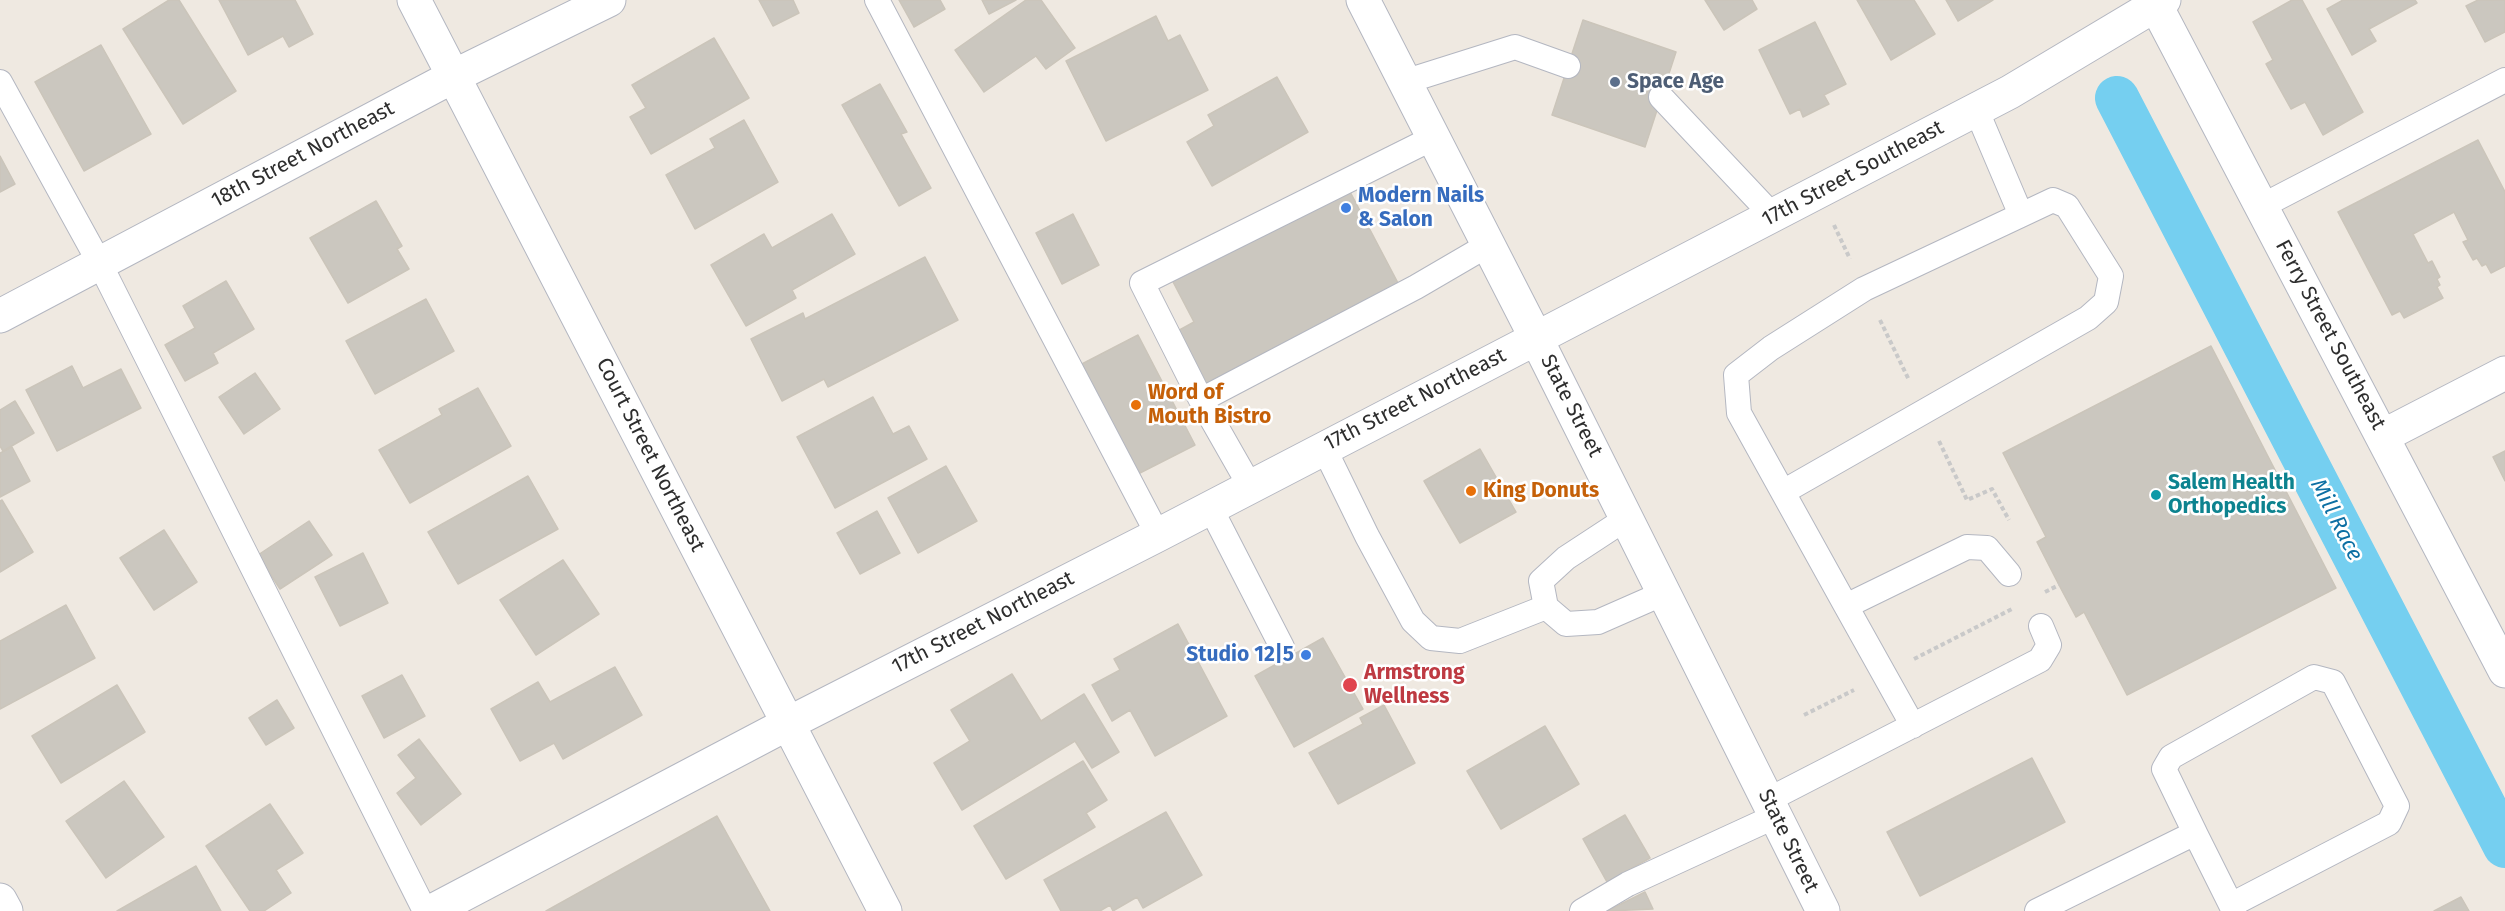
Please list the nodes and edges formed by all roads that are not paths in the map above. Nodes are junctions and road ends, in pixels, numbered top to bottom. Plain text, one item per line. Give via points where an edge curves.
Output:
1 (414, 0) edge
2 (609, 0) edge
3 (877, 0) edge
4 (1363, 0) edge
5 (2158, 2) edge
6 (1568, 66) dead end
7 (454, 76) junction
8 (2505, 80) edge
9 (0, 82) edge
10 (1404, 82) junction
11 (1661, 97) dead end
12 (1976, 109) junction
13 (1433, 138) junction
14 (2262, 206) junction
15 (2021, 215) junction
16 (1773, 216) junction
17 (1488, 245) junction
18 (99, 262) junction
19 (0, 316) edge
20 (1536, 338) junction
21 (2505, 373) edge
22 (1202, 400) junction
23 (2384, 436) junction
24 (1324, 448) junction
25 (1250, 486) junction
26 (1783, 492) junction
27 (1210, 507) junction
28 (1627, 518) junction
29 (1158, 535) junction
30 (2009, 574) dead end
31 (1664, 593) junction
32 (1846, 606) junction
33 (1546, 607) junction
34 (2041, 626) dead end
35 (1282, 647) dead end
36 (2505, 671) edge
37 (789, 723) junction
38 (1913, 726) junction
39 (1772, 808) junction
40 (2195, 833) junction
41 (0, 900) edge
42 (2233, 908) edge
43 (6, 911) edge
44 (425, 911) edge
45 (432, 911) edge
46 (885, 911) edge
47 (1582, 911) edge
48 (1823, 911) edge
49 (2037, 911) edge

1 - 7 main road, Court Street Northeast
2 - 7 main road, 18th Street Northeast
3 - 29 lane
4 - 10 main road, State Street
5 - 12 main road, 17th Street Southeast
5 - 14 main road, Ferry Street Southeast
6 - 10 lane via 1515,47
7 - 18 main road, 18th Street Northeast
7 - 37 main road, Court Street Northeast
8 - 14 lane
9 - 18 lane
10 - 13 main road, State Street
11 - 16 lane
12 - 15 lane
12 - 16 main road, 17th Street Southeast
13 - 17 main road, State Street
13 - 22 lane via 1143,283
14 - 23 main road, Ferry Street Southeast
15 - 26 lane via 1864,289 1736,375 1739,413
15 - 26 lane via 2053,200 2067,206 2110,276 2106,302 2088,318
16 - 20 main road, 17th Street Southeast
17 - 20 main road, State Street
17 - 22 lane
18 - 19 main road, 18th Street Northeast
18 - 44 lane
20 - 24 main road, 17th Street Northeast
20 - 28 main road, State Street
21 - 23 main road
22 - 25 lane
23 - 36 main road, Ferry Street Southeast
24 - 25 main road, 17th Street Northeast
24 - 33 lane via 1413,621 1431,638 1460,641
25 - 27 main road, 17th Street Northeast
26 - 32 lane
27 - 29 main road, 17th Street Northeast
27 - 35 lane
28 - 31 main road, State Street
28 - 33 lane via 1566,558 1541,581
29 - 37 main road, 17th Street Northeast
30 - 32 lane via 1988,548 1967,547
31 - 33 lane via 1598,622 1566,624
31 - 39 main road, State Street
32 - 38 lane
34 - 38 lane via 2049,645 2040,660
37 - 45 main road, 17th Street Northeast
37 - 46 main road, Court Street Northeast
38 - 39 lane
39 - 47 lane
39 - 48 main road, State Street
40 - 42 lane
40 - 42 lane via 2164,769 2171,757 2314,677 2333,682 2397,806 2389,823
40 - 49 lane
41 - 43 main road

